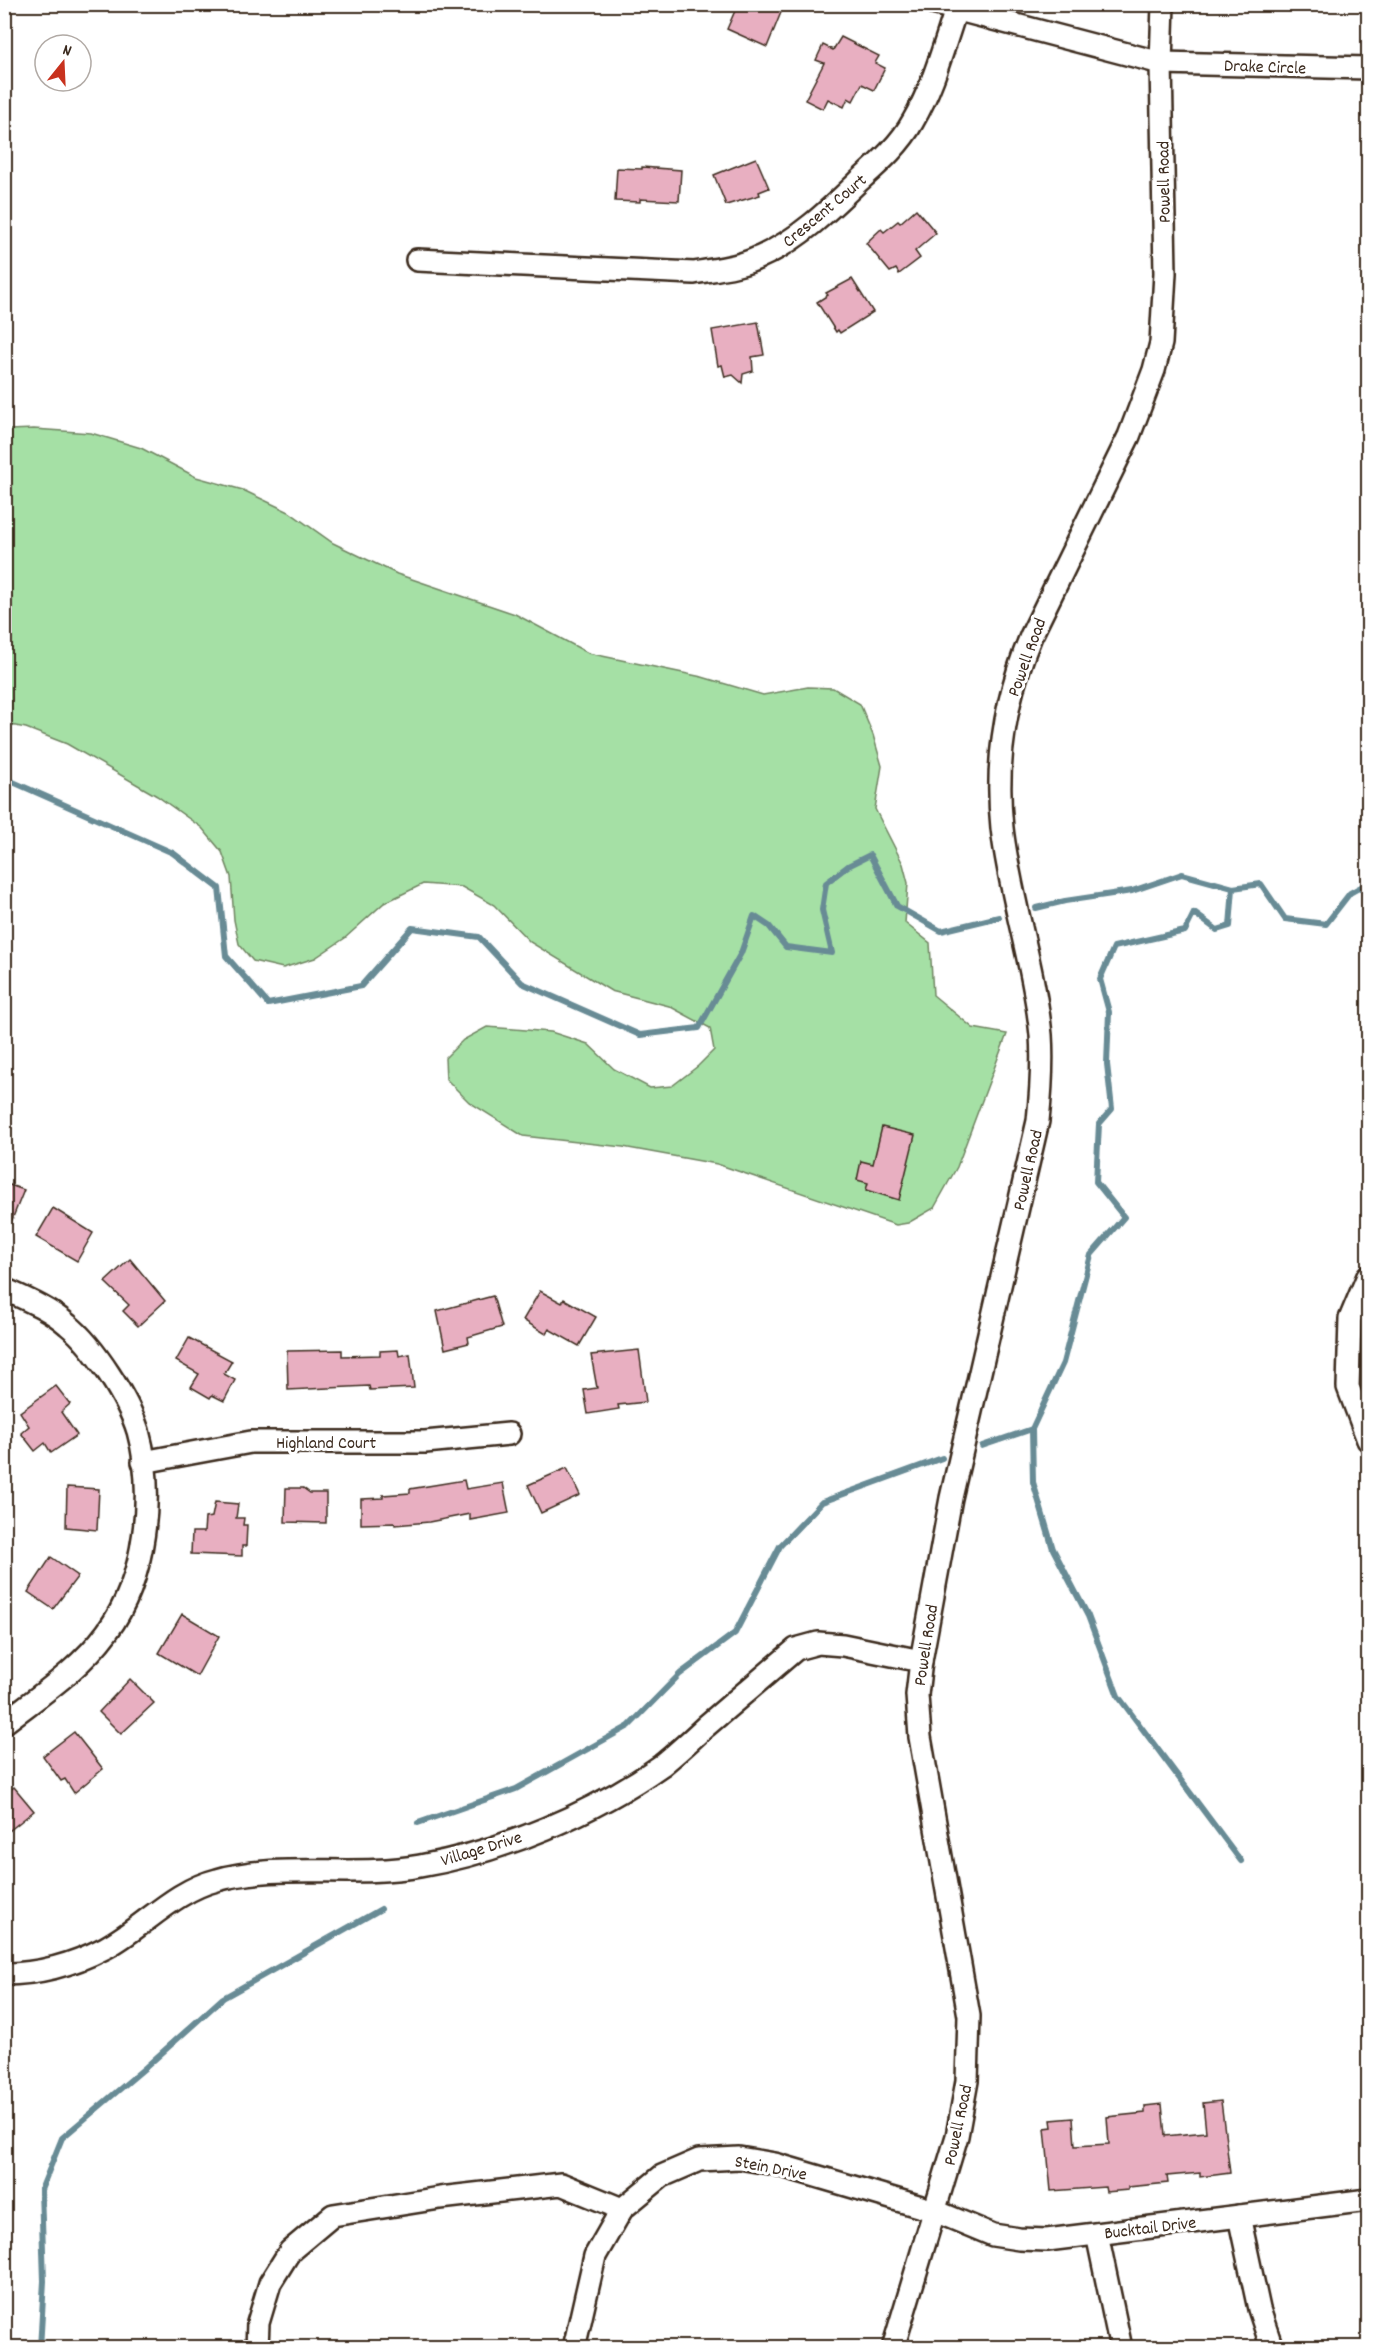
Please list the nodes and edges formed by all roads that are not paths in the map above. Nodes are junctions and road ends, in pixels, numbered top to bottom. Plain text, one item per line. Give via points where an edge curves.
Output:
1 (1163, 4) edge
2 (946, 7) edge
3 (1161, 63) junction
4 (1368, 68) edge
5 (417, 260) dead end
6 (1368, 1276) edge
7 (4, 1289) edge
8 (509, 1434) dead end
9 (1368, 1440) edge
10 (143, 1462) junction
11 (921, 1661) junction
12 (4, 1722) edge
13 (4, 1974) edge
14 (1368, 2200) edge
15 (622, 2209) junction
16 (935, 2211) junction
17 (1239, 2216) junction
18 (1097, 2234) junction
19 (257, 2348) edge
20 (574, 2348) edge
21 (893, 2348) edge
22 (1121, 2348) edge
23 (1272, 2348) edge

1 - 3 street, Powell Road
2 - 3 street, Drake Circle
2 - 5 street, Crescent Court via 926,99 912,124 890,153 782,247 731,267 694,273
3 - 4 street, Drake Circle
3 - 11 street, Powell Road via 1165,273 1161,343 1129,436 1031,636 1010,694 1000,766 1002,829 1040,1032 1038,1121 951,1498
6 - 9 street via 1350,1319 1348,1388
7 - 10 street via 69,1325 103,1364 138,1430
8 - 10 street, Highland Court via 425,1442 251,1442
10 - 12 street via 147,1491 140,1555 125,1603 83,1661
11 - 13 street, Village Drive via 843,1645 818,1643 796,1649 662,1764 552,1826 420,1867 250,1873 215,1880 178,1897 105,1948 27,1974
11 - 16 street, Powell Road via 917,1695 920,1737 969,2016 967,2081 957,2136
14 - 17 street, Bucktail Drive
15 - 16 street, Stein Drive via 662,2176 699,2160 739,2158 775,2164
15 - 19 street via 561,2184 333,2215 290,2251 270,2283 258,2323
15 - 20 street, Stein Drive via 595,2256
16 - 18 street, Bucktail Drive via 993,2235 1019,2239
16 - 21 street, Powell Road
17 - 18 street, Bucktail Drive
17 - 23 street via 1259,2309
18 - 22 street

